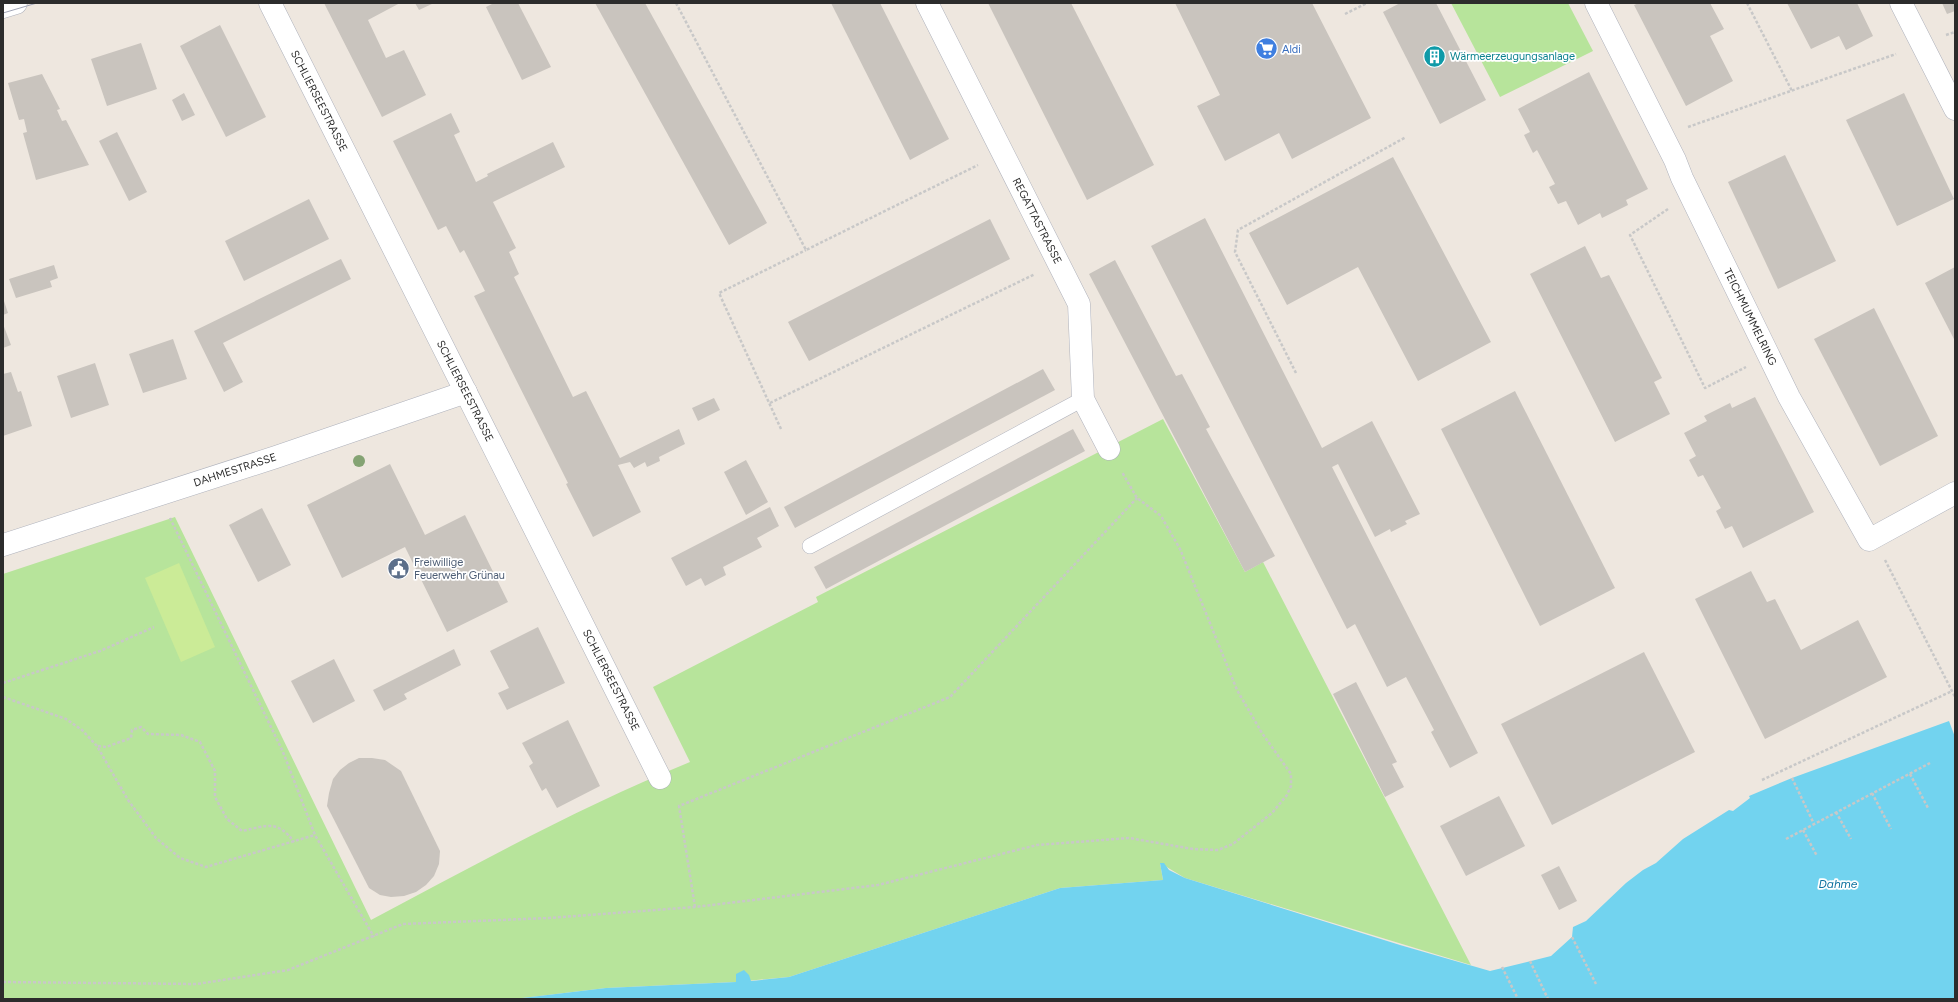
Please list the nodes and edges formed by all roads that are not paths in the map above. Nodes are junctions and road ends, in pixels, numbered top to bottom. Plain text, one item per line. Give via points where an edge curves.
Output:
1 (16, 3) edge
2 (270, 3) edge
3 (927, 3) edge
4 (1596, 3) edge
5 (1901, 3) edge
6 (3, 7) edge
7 (1955, 109) edge
8 (466, 392) junction
9 (1083, 399) junction
10 (1110, 449) road end
11 (1955, 493) edge
12 (3, 545) edge
13 (810, 546) dead end
14 (660, 778) dead end

1 - 6 street
2 - 8 street, SCHLIERSEESTRASSE
3 - 9 street, REGATTASTRASSE via 1079,304
4 - 11 street, TEICHMUMMELRING via 1664,136 1789,396 1869,540
5 - 7 street
8 - 12 street, DAHMESTRASSE via 288,453
8 - 14 street, SCHLIERSEESTRASSE
9 - 10 street, REGATTASTRASSE
9 - 13 lane

